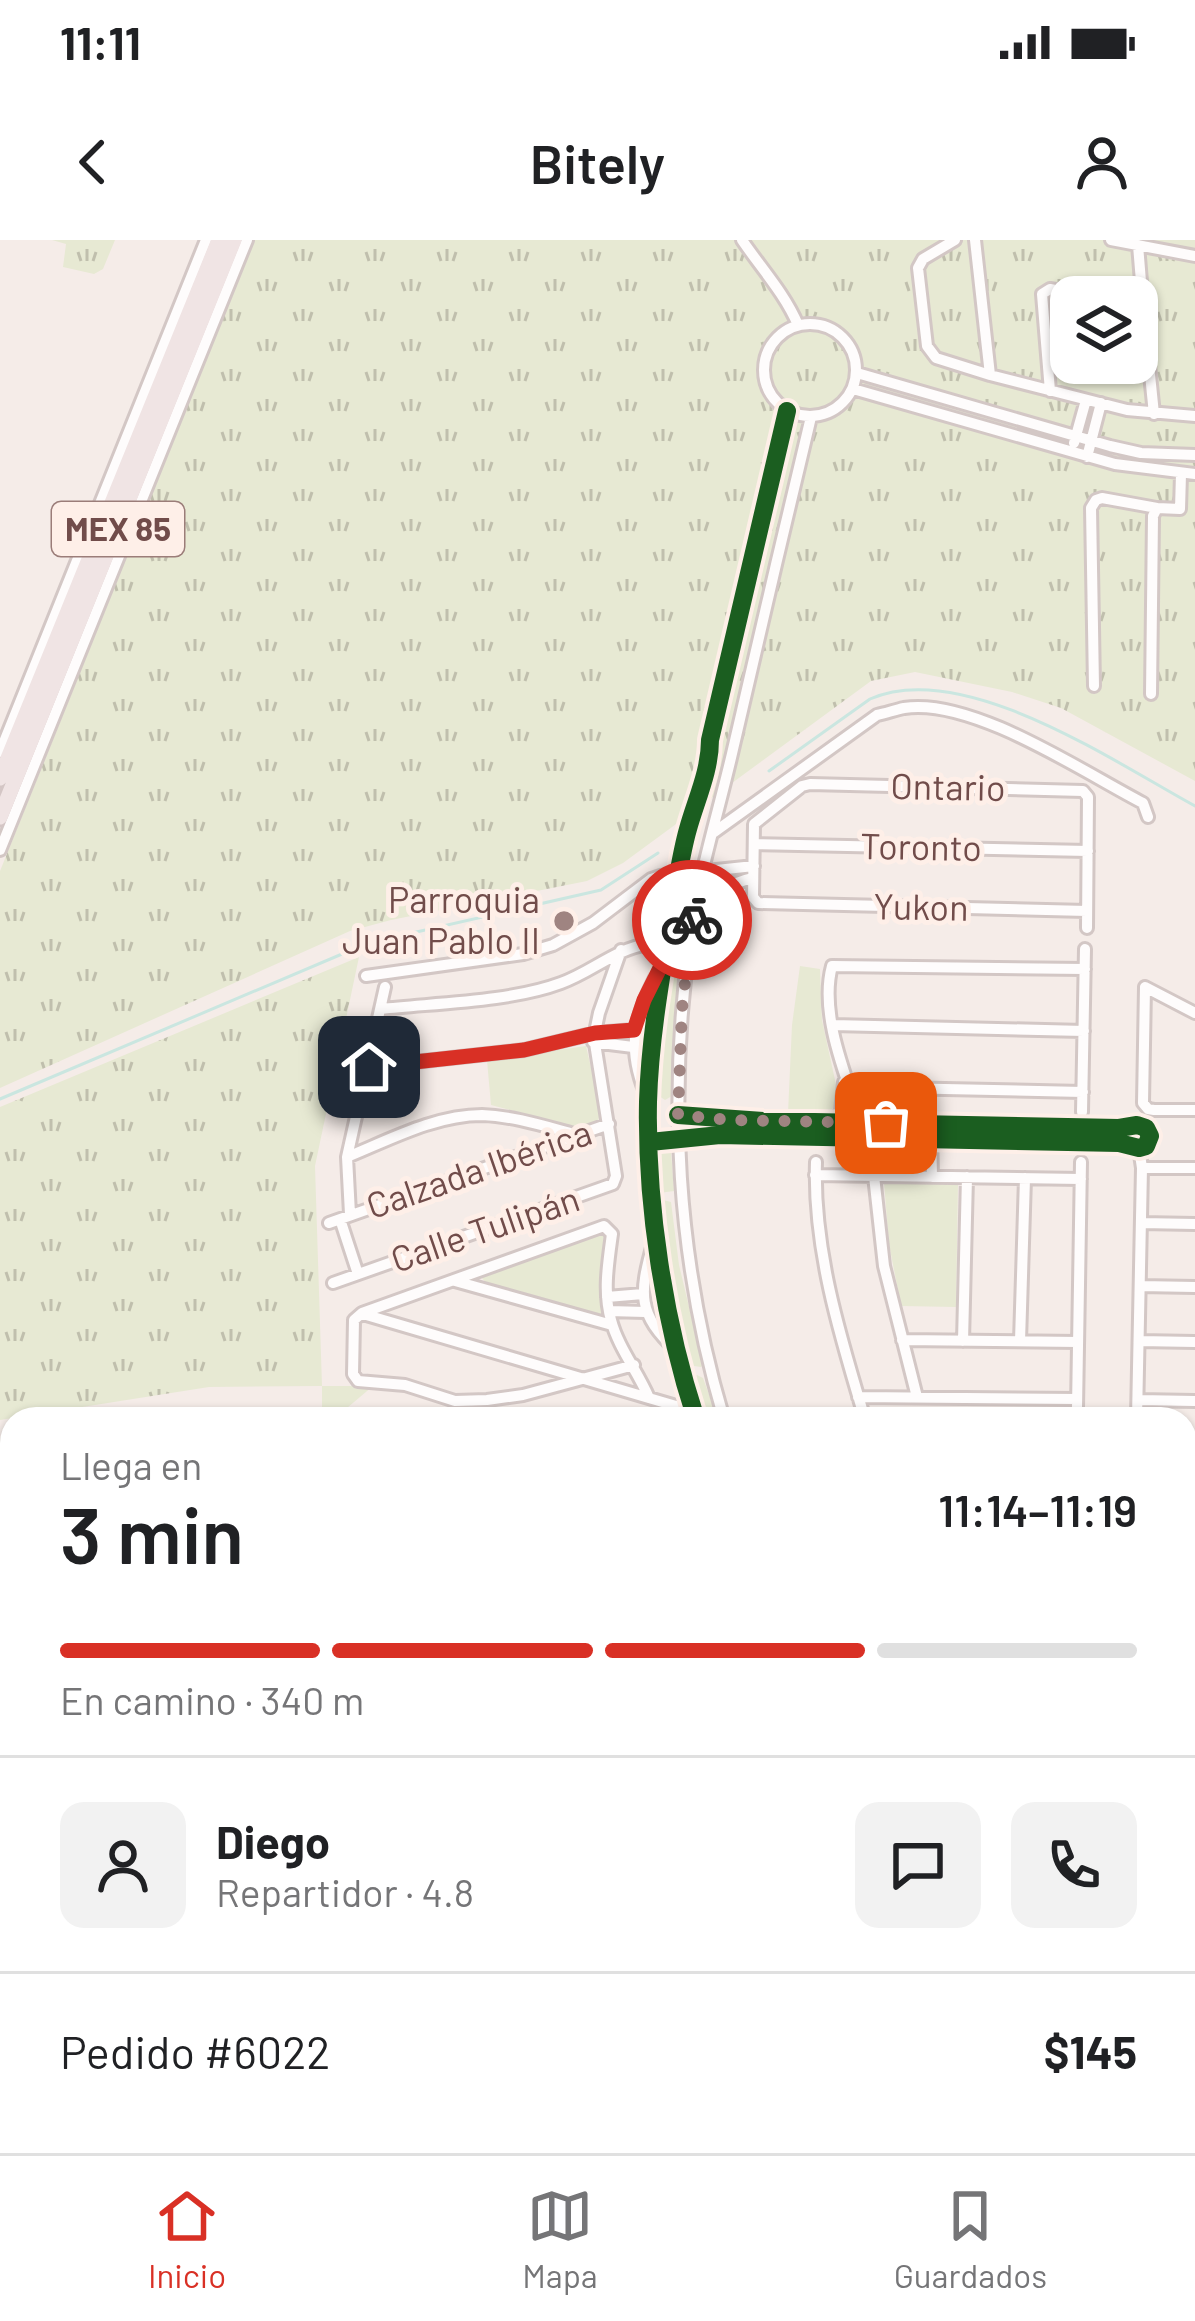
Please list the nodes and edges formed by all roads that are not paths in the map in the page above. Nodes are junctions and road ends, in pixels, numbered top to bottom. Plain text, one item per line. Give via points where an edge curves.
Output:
1 (206, 240) edge
2 (219, 240) edge
3 (235, 240) edge
4 (247, 240) edge
5 (742, 240) edge
6 (955, 240) edge
7 (975, 240) edge
8 (1111, 240) edge
9 (1138, 245) junction
10 (1195, 256) edge
11 (1139, 276) edge
12 (1050, 289) edge
13 (798, 325) junction
14 (158, 361) junction
15 (857, 373) junction
16 (990, 375) junction
17 (1150, 384) edge
18 (853, 388) junction
19 (158, 389) junction
20 (1049, 391) junction
21 (1086, 400) junction
22 (1101, 404) junction
23 (787, 411) junction
24 (1154, 413) junction
25 (1195, 416) edge
26 (811, 417) junction
27 (1076, 436) junction
28 (1091, 441) junction
29 (1071, 452) junction
30 (1195, 455) edge
31 (1087, 457) junction
32 (1188, 474) edge
33 (1157, 508) junction
34 (1180, 509) junction
35 (1195, 510) edge
36 (82, 549) junction
37 (83, 572) junction
38 (95, 612) junction
39 (740, 616) junction
40 (762, 623) junction
41 (77, 630) junction
42 (1094, 686) dead end
43 (1151, 694) dead end
44 (0, 752) edge
45 (706, 770) junction
46 (727, 774) junction
47 (0, 778) edge
48 (0, 817) edge
49 (1148, 817) dead end
50 (713, 833) junction
51 (754, 844) junction
52 (0, 850) edge
53 (1088, 851) junction
54 (705, 869) junction
55 (679, 872) junction
56 (753, 872) junction
57 (1087, 910) junction
58 (671, 918) junction
59 (693, 919) junction
60 (1087, 928) dead end
61 (648, 944) dead end
62 (1085, 949) dead end
63 (621, 950) junction
64 (663, 962) junction
65 (1084, 969) junction
66 (366, 976) dead end
67 (385, 987) dead end
68 (381, 1009) junction
69 (1195, 1012) edge
70 (832, 1025) junction
71 (634, 1030) junction
72 (1084, 1031) junction
73 (591, 1038) junction
74 (633, 1047) junction
75 (369, 1067) junction
76 (846, 1085) junction
77 (1083, 1092) junction
78 (648, 1102) junction
79 (1150, 1107) junction
80 (678, 1108) junction
81 (1195, 1110) edge
82 (1082, 1112) dead end
83 (833, 1122) junction
84 (861, 1122) junction
85 (610, 1124) junction
86 (912, 1124) junction
87 (931, 1124) junction
88 (1142, 1126) junction
89 (575, 1135) junction
90 (912, 1138) junction
91 (679, 1139) junction
92 (932, 1139) junction
93 (650, 1142) junction
94 (1143, 1147) junction
95 (347, 1157) junction
96 (1081, 1162) dead end
97 (1148, 1168) junction
98 (1195, 1168) edge
99 (874, 1176) junction
100 (912, 1176) junction
101 (932, 1177) junction
102 (967, 1178) junction
103 (1025, 1178) junction
104 (1081, 1179) junction
105 (668, 1201) junction
106 (339, 1218) junction
107 (1141, 1223) junction
108 (1195, 1224) edge
109 (654, 1239) junction
110 (358, 1274) junction
111 (452, 1280) junction
112 (333, 1283) dead end
113 (1140, 1286) junction
114 (1195, 1287) edge
115 (643, 1294) junction
116 (608, 1304) junction
117 (645, 1312) junction
118 (362, 1313) junction
119 (612, 1325) junction
120 (902, 1340) junction
121 (963, 1341) junction
122 (1020, 1341) junction
123 (1138, 1341) junction
124 (1078, 1342) junction
125 (1195, 1342) edge
126 (679, 1353) junction
127 (634, 1365) junction
128 (712, 1378) junction
129 (582, 1379) junction
130 (685, 1386) junction
131 (858, 1396) junction
132 (917, 1397) junction
133 (649, 1398) junction
134 (1138, 1400) junction
135 (1195, 1401) edge
136 (676, 1406) dead end
137 (692, 1407) edge
138 (720, 1407) edge
139 (861, 1407) edge
140 (1138, 1407) edge

1 - 14 street
2 - 19 highway, MEX 85
3 - 41 highway, MEX 85
4 - 38 street
5 - 13 street
6 - 16 street via 919,263 927,346 936,358
7 - 16 street
8 - 9 street
9 - 10 street
9 - 11 street
12 - 20 street via 1042,294
13 - 15 street via 828,327 844,338
13 - 23 street via 765,356 765,383
14 - 19 highway
14 - 36 street
15 - 18 street
15 - 27 street
16 - 20 street
17 - 24 street
18 - 26 street via 843,403
18 - 29 street
19 - 37 highway, MEX 85
20 - 21 street
21 - 22 street
21 - 27 street
22 - 24 street
22 - 28 street
23 - 26 street
23 - 39 street
24 - 25 street
26 - 40 street
27 - 28 street
27 - 29 street
28 - 30 street
28 - 31 street
29 - 31 street
31 - 32 street
32 - 34 street
33 - 34 street
33 - 42 street via 1102,498 1091,508
33 - 43 street
34 - 35 street
36 - 37 highway
36 - 44 street
37 - 47 highway, MEX 85
38 - 41 highway
38 - 52 street
39 - 40 street
39 - 45 street
40 - 46 street
41 - 48 highway, MEX 85
45 - 46 street
45 - 55 street
46 - 50 street
49 - 50 street via 1143,803 1003,728 908,707 877,716
50 - 54 street
51 - 53 street, Toronto
51 - 53 street, Ontario via 757,820 810,784 1080,790 1088,797
51 - 56 street
53 - 57 street
54 - 55 street
54 - 56 street
54 - 59 street
55 - 58 street
55 - 66 street via 651,879 553,945
56 - 57 street, Yukon via 756,902
56 - 59 street
57 - 60 street
58 - 59 street
58 - 64 street
59 - 80 street
61 - 63 street
62 - 65 street
63 - 68 street via 536,990
63 - 73 street
64 - 71 street
64 - 78 street
65 - 70 street via 835,964
65 - 72 street
67 - 68 street, Calzada Ibérica
68 - 75 street, Calzada Ibérica
69 - 79 street via 1145,987
70 - 72 street
70 - 76 street
71 - 73 street
71 - 74 street
72 - 77 street
73 - 74 street
73 - 75 street
73 - 85 street
74 - 78 street
75 - 95 street, Calzada Ibérica
76 - 77 street
76 - 83 street
76 - 84 street
77 - 82 street
78 - 80 street
78 - 93 street
79 - 81 street
79 - 88 street
80 - 83 street via 730,1120
80 - 91 street
83 - 84 street
84 - 86 street
85 - 89 street, Calzada Ibérica
85 - 110 street, Calle Tulipán via 613,1184
86 - 87 street
86 - 90 street
87 - 88 street
87 - 92 street
88 - 94 street via 1150,1136
89 - 95 street via 482,1115 431,1124
89 - 106 street, Calzada Ibérica
90 - 91 street
90 - 92 street
90 - 100 street
91 - 93 street
91 - 105 street
92 - 94 street
92 - 101 street
93 - 105 street
94 - 97 street
95 - 106 street, Calzada Ibérica
96 - 104 street
97 - 98 street
97 - 107 street
99 - 100 street
99 - 120 street
99 - 131 street via 816,1168 828,1278
100 - 101 street
101 - 102 street
102 - 103 street
102 - 121 street
103 - 104 street
103 - 122 street
104 - 124 street
105 - 109 street
105 - 128 street
106 - 110 street, Calle Tulipán
107 - 108 street
107 - 113 street
109 - 115 street
109 - 126 street
110 - 112 street, Calle Tulipán
111 - 116 street via 604,1226 612,1234
111 - 118 street
111 - 119 street
113 - 114 street
113 - 123 street
115 - 116 street
115 - 117 street
116 - 117 street
116 - 119 street
117 - 126 street
118 - 129 street
118 - 129 street via 354,1320 354,1378 362,1383 405,1385 455,1401
119 - 127 street
120 - 121 street
120 - 132 street
121 - 122 street
122 - 124 street
123 - 125 street
123 - 134 street
124 - 132 street via 1077,1403
126 - 130 street
127 - 129 street
127 - 133 street
128 - 130 street via 695,1374
128 - 138 street
129 - 133 street
130 - 137 street
131 - 132 street
131 - 139 street
133 - 136 street
134 - 135 street
134 - 140 street

